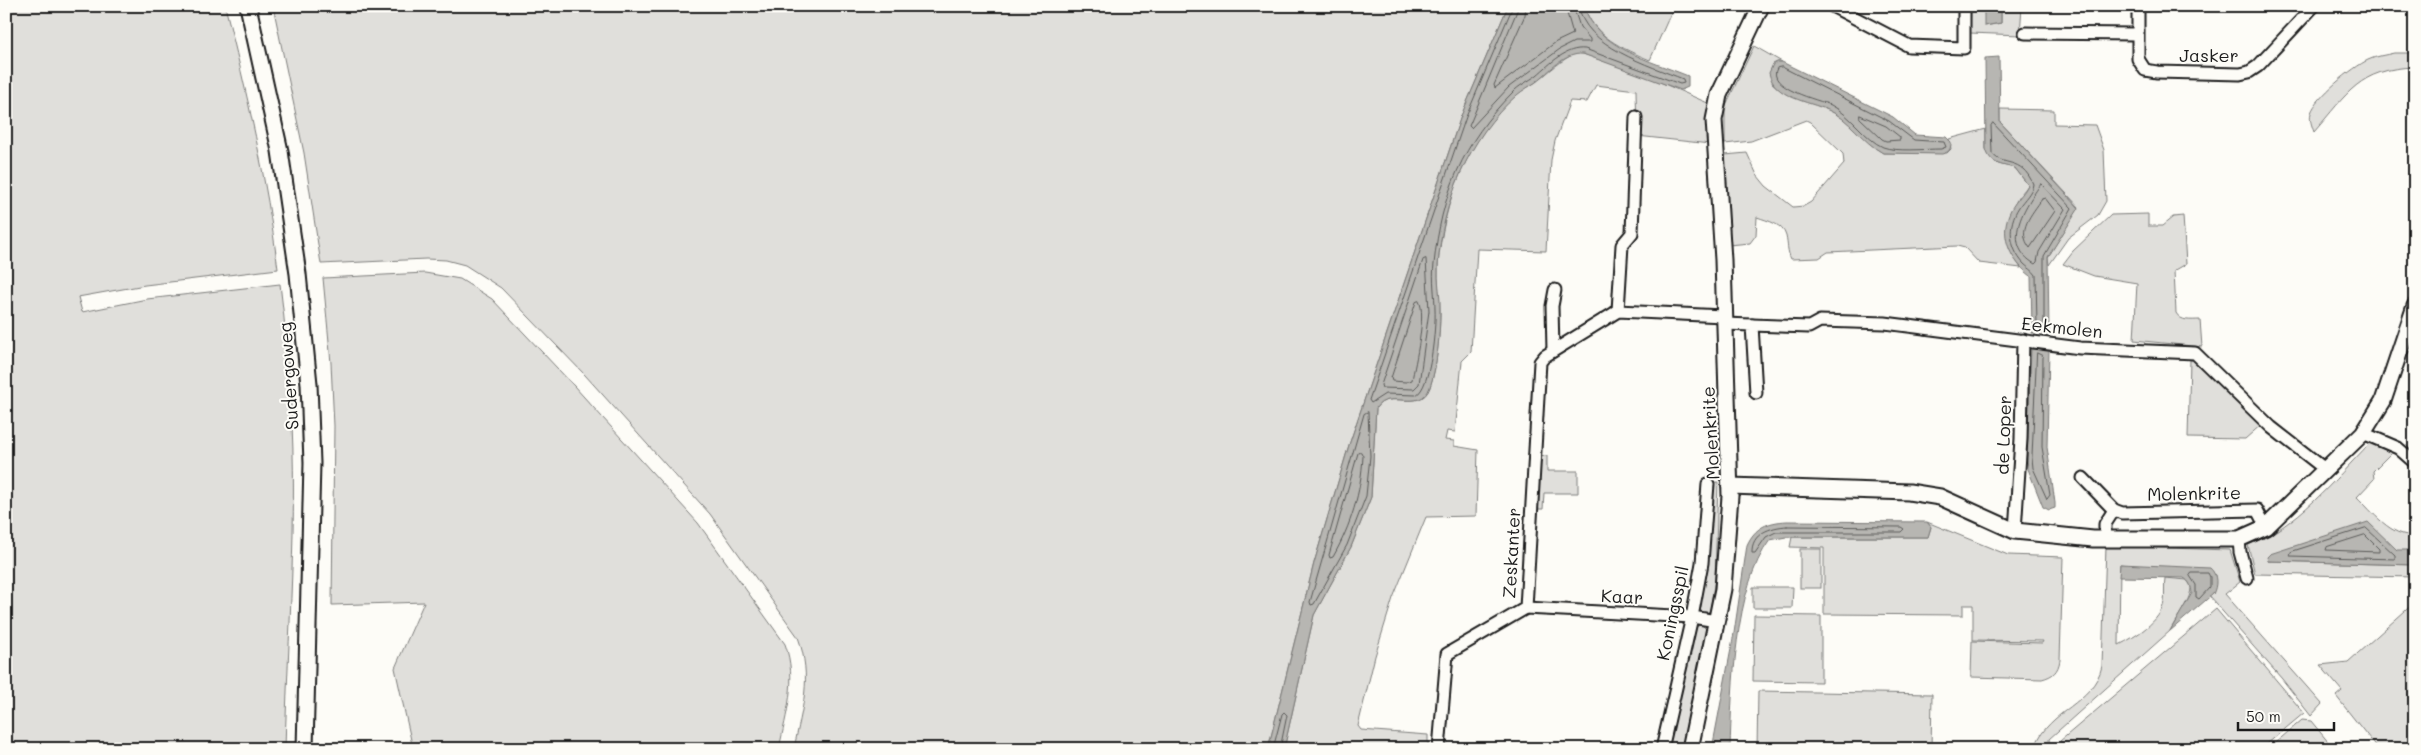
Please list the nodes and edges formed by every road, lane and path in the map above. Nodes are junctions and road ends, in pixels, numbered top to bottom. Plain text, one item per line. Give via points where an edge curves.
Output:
1 (248, 6) edge
2 (1761, 6) edge
3 (1832, 6) edge
4 (1964, 6) edge
5 (2138, 6) edge
6 (2314, 6) edge
7 (2025, 33) dead end
8 (2137, 34) junction
9 (1636, 116) dead end
10 (1555, 290) dead end
11 (2415, 306) edge
12 (1618, 311) junction
13 (1723, 320) junction
14 (1752, 325) junction
15 (2023, 340) junction
16 (1553, 351) junction
17 (1756, 392) dead end
18 (2363, 433) junction
19 (2415, 463) edge
20 (2326, 470) junction
21 (2083, 478) dead end
22 (1708, 484) dead end
23 (1730, 486) junction
24 (2114, 510) junction
25 (2266, 527) junction
26 (2015, 531) junction
27 (2105, 538) junction
28 (2239, 539) junction
29 (2247, 578) dead end
30 (1526, 608) junction
31 (1692, 617) junction
32 (1717, 621) junction
33 (304, 749) edge
34 (1439, 749) edge
35 (1662, 749) edge
36 (1690, 749) edge

1 - 33 street, Sudergoweg via 280,151 298,274 309,384 312,463
2 - 13 street, Molenkrite via 1719,95 1714,120
3 - 4 street via 1909,46 1964,48
5 - 8 street, Jasker
6 - 8 street, Jasker via 2249,72 2144,70 2138,59
7 - 8 street
9 - 12 street via 1632,233 1622,245
10 - 16 street
11 - 18 street, Molenkrite via 2383,401
12 - 13 street
12 - 16 street, Zeskanter
13 - 14 street, Eekmolen
13 - 23 street, Molenkrite
14 - 15 street, Eekmolen via 1809,326 1820,321 1885,323
14 - 17 street
15 - 20 street, Eekmolen via 2080,348 2195,353 2271,427
15 - 26 street, de Loper
16 - 30 street, Zeskanter via 1540,362 1538,370
18 - 19 street via 2398,448
18 - 20 street, Molenkrite
20 - 25 street, Molenkrite
21 - 24 street
22 - 31 street, Koningsspil via 1702,563
23 - 26 street, Molenkrite via 1909,492 1940,497
23 - 32 street via 1723,589
24 - 25 street, Molenkrite via 2122,513 2257,510
24 - 27 street via 2105,524
25 - 28 street, Molenkrite
26 - 27 street, Molenkrite
27 - 28 street, Molenkrite
28 - 29 street
30 - 31 street, Kaar
30 - 34 street, Zeskanter via 1448,654
31 - 32 street, Kaar
31 - 35 street, Koningsspil
32 - 36 street

